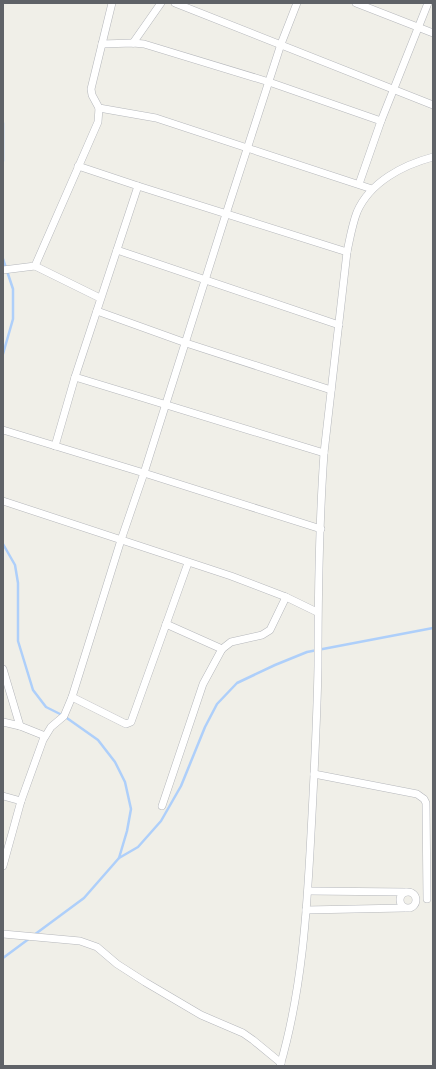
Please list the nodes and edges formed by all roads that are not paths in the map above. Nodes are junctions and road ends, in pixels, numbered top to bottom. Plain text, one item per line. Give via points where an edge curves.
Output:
1 (112, 3) edge
2 (160, 3) edge
3 (175, 3) edge
4 (297, 3) edge
5 (356, 3) edge
6 (428, 3) edge
7 (418, 28) junction
8 (433, 33) edge
9 (133, 43) junction
10 (102, 44) junction
11 (281, 44) junction
12 (269, 82) junction
13 (394, 89) junction
14 (433, 105) edge
15 (99, 108) junction
16 (381, 121) junction
17 (248, 148) junction
18 (433, 157) edge
19 (78, 166) junction
20 (359, 184) junction
21 (138, 186) junction
22 (372, 189) junction
23 (226, 214) junction
24 (117, 250) junction
25 (347, 252) junction
26 (35, 266) junction
27 (3, 270) edge
28 (205, 279) junction
29 (100, 298) junction
30 (97, 311) junction
31 (339, 324) junction
32 (186, 343) junction
33 (75, 377) junction
34 (331, 390) junction
35 (166, 404) junction
36 (3, 430) edge
37 (55, 446) junction
38 (324, 453) junction
39 (144, 473) junction
40 (3, 501) edge
41 (320, 529) junction
42 (121, 540) junction
43 (188, 562) junction
44 (286, 597) junction
45 (317, 612) junction
46 (166, 624) junction
47 (222, 649) junction
48 (3, 669) edge
49 (72, 697) junction
50 (3, 722) edge
51 (20, 726) junction
52 (44, 736) junction
53 (314, 774) junction
54 (3, 796) edge
55 (22, 802) junction
56 (162, 806) dead end
57 (3, 864) edge
58 (308, 891) junction
59 (406, 892) junction
60 (416, 898) junction
61 (430, 899) edge
62 (404, 908) junction
63 (306, 910) junction
64 (3, 934) edge
65 (280, 1064) edge

1 - 10 street
2 - 9 street
3 - 11 street
4 - 11 street
5 - 7 street
6 - 7 street
7 - 8 street
7 - 13 street
9 - 10 street
9 - 12 street via 144,44
10 - 15 street via 91,89
11 - 12 street
11 - 13 street
12 - 16 street
12 - 17 street
13 - 14 street
13 - 16 street
15 - 17 street via 156,118
15 - 19 street via 98,122
16 - 20 street
17 - 20 street
17 - 23 street
18 - 22 street via 404,167
19 - 21 street
19 - 26 street
20 - 22 street
21 - 23 street
21 - 24 street
22 - 25 street via 357,212
23 - 25 street
23 - 28 street
24 - 28 street
24 - 29 street
25 - 31 street
26 - 27 street
26 - 29 street
28 - 31 street
28 - 32 street
29 - 30 street
30 - 32 street
30 - 33 street
31 - 34 street
32 - 34 street
32 - 35 street
33 - 35 street
33 - 37 street
34 - 38 street
35 - 38 street
35 - 39 street
36 - 37 street
37 - 39 street
38 - 41 street
39 - 41 street
39 - 42 street
40 - 42 street
41 - 45 street
42 - 43 street
42 - 49 street
43 - 44 street
43 - 46 street
44 - 45 street
44 - 47 street via 270,630 262,635 231,642
45 - 53 street via 318,667
46 - 47 street
46 - 49 street via 130,724
47 - 56 street via 203,684
48 - 51 street
49 - 52 street via 64,716
50 - 51 street
51 - 52 street
52 - 55 street
53 - 58 street
53 - 61 street via 416,794 424,799
54 - 55 street
55 - 57 street
58 - 59 street
58 - 63 street
59 - 60 street via 412,893
59 - 62 street via 400,900
60 - 61 street
60 - 62 street via 413,907
62 - 63 street
63 - 65 street via 295,998
64 - 65 street via 80,941 97,947 117,964 151,986 201,1015 243,1033

